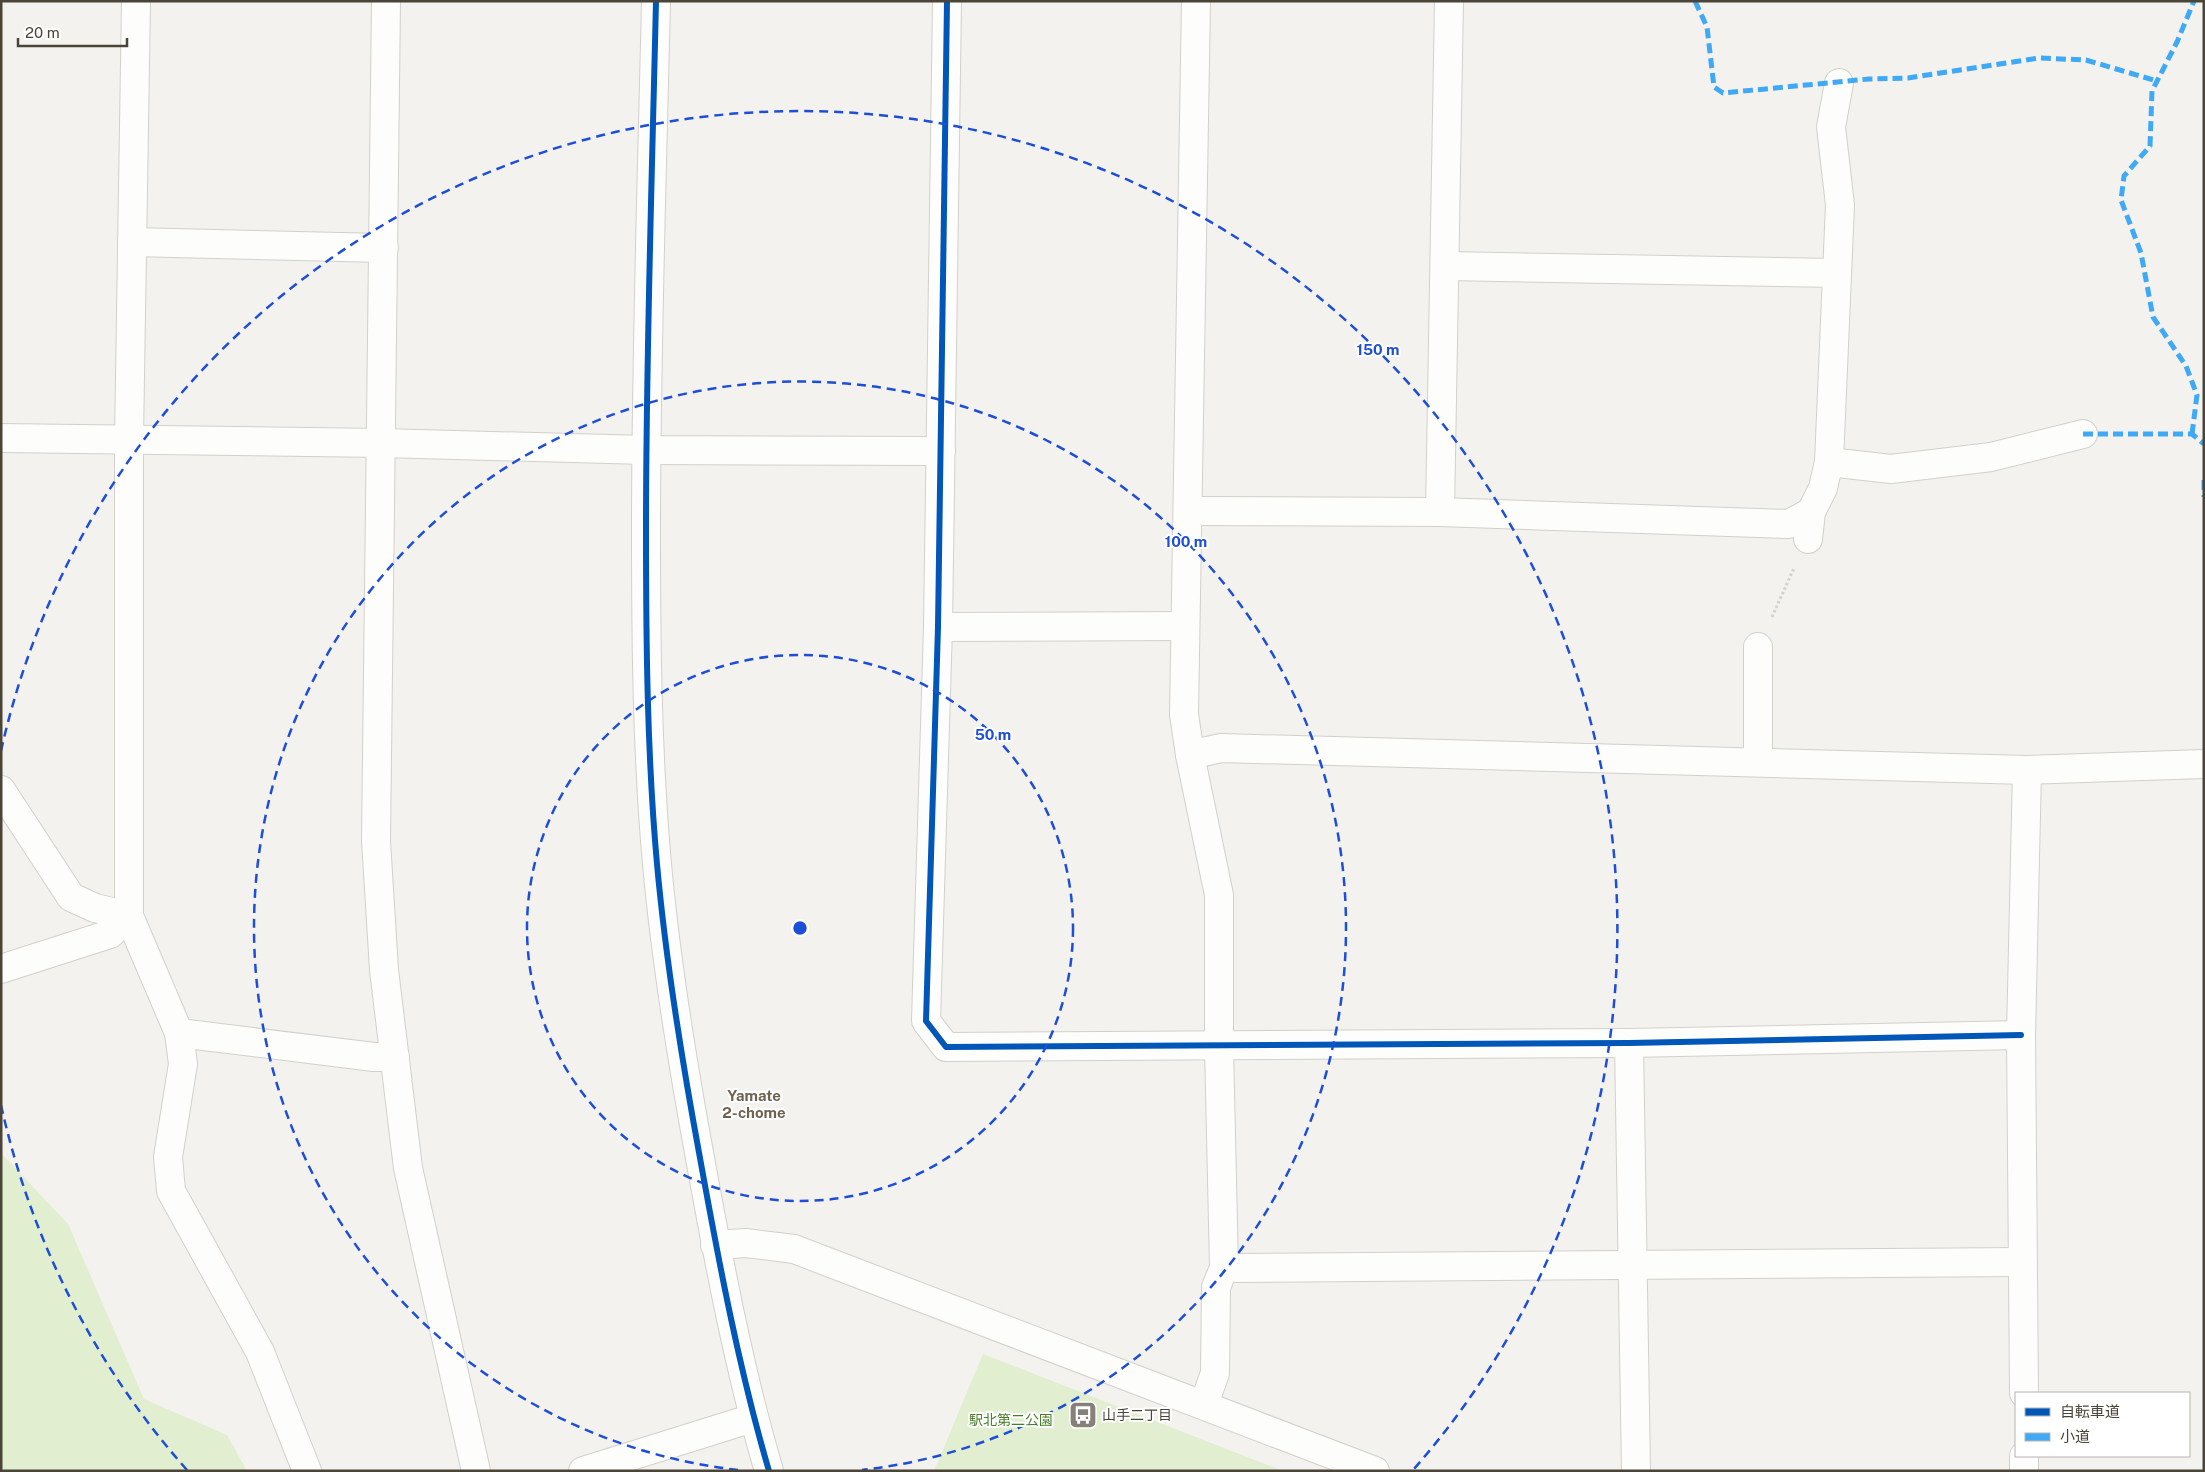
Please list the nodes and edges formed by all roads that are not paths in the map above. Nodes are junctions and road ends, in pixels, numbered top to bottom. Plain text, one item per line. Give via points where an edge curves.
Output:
1 (136, 1) edge
2 (386, 1) edge
3 (656, 1) edge
4 (947, 1) edge
5 (1196, 1) edge
6 (1449, 1) edge
7 (1839, 83) dead end
8 (132, 242) junction
9 (384, 248) junction
10 (1446, 266) junction
11 (1835, 273) junction
12 (2083, 434) dead end
13 (1, 438) edge
14 (129, 439) junction
15 (382, 443) junction
16 (646, 450) junction
17 (941, 451) junction
18 (1829, 462) junction
19 (1188, 511) junction
20 (1440, 512) junction
21 (1185, 626) junction
22 (938, 627) junction
23 (1758, 647) road end
24 (1190, 755) junction
25 (1758, 761) junction
26 (2204, 764) edge
27 (2027, 770) junction
28 (1, 790) edge
29 (129, 916) junction
30 (1, 969) edge
31 (179, 1033) junction
32 (2021, 1035) junction
33 (1629, 1043) junction
34 (1218, 1047) junction
35 (395, 1057) junction
36 (715, 1245) junction
37 (2023, 1262) junction
38 (1632, 1264) junction
39 (1224, 1268) junction
40 (2024, 1392) edge
41 (1204, 1404) junction
42 (753, 1418) junction
43 (2024, 1457) edge
44 (307, 1471) edge
45 (476, 1471) edge
46 (583, 1471) edge
47 (769, 1471) edge
48 (1375, 1471) edge
49 (1636, 1471) edge
50 (2024, 1471) edge

1 - 8 street
2 - 9 street
3 - 16 street
4 - 17 street
5 - 19 street
6 - 10 street
7 - 11 street via 1831,127 1840,205
8 - 9 street
8 - 14 street
9 - 15 street
10 - 11 street
10 - 20 street
11 - 18 street
12 - 18 street via 1991,456 1892,469
13 - 14 street
14 - 15 street
14 - 29 street
15 - 16 street
15 - 35 street via 376,841 384,970
16 - 17 street
16 - 36 street via 646,621 657,861 678,1037
17 - 22 street
18 - 20 street via 1809,526
19 - 20 street
19 - 21 street
21 - 22 street
21 - 24 street via 1184,714
22 - 34 street via 926,1021 946,1047
23 - 25 street
24 - 25 street via 1221,748
24 - 34 street via 1219,895
25 - 27 street
26 - 27 street
27 - 32 street
28 - 29 street via 71,897 95,908
29 - 30 street via 110,934
29 - 31 street
31 - 35 street
31 - 44 street via 183,1064 168,1157 171,1191 260,1352
32 - 33 street
32 - 37 street
33 - 34 street
33 - 38 street
34 - 39 street
35 - 45 street via 408,1168
36 - 41 street via 746,1243 794,1249
36 - 42 street
37 - 38 street
37 - 40 street
38 - 39 street
38 - 49 street
39 - 41 street via 1216,1287 1215,1373
41 - 48 street
42 - 46 street
42 - 47 street
43 - 50 street

